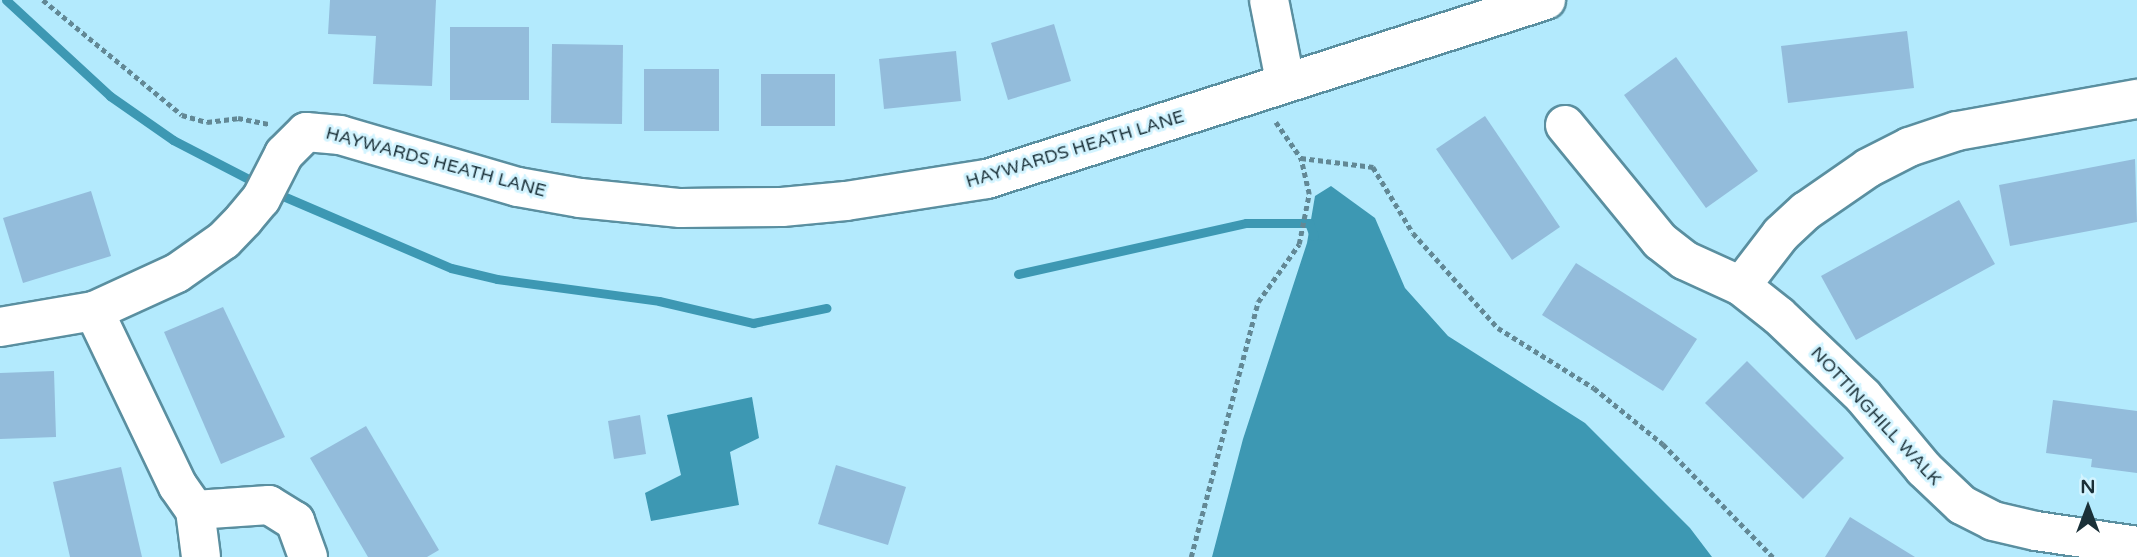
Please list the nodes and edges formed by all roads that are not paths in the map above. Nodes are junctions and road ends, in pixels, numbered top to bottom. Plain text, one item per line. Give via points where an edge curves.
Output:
1 (1269, 0) edge
2 (1546, 0) edge
3 (1278, 97) junction
4 (2137, 99) edge
5 (1565, 125) dead end
6 (1741, 286) junction
7 (94, 311) junction
8 (0, 327) edge
9 (195, 510) junction
10 (2137, 546) edge
11 (201, 557) edge
12 (308, 557) edge

1 - 3 street
2 - 3 street, HAYWARDS HEATH LANE
3 - 7 street, HAYWARDS HEATH LANE via 987,179 782,207 681,208 580,198 518,187 340,135 306,132 284,154 261,200 224,240 177,273
4 - 6 street via 1957,131 1909,147 1868,168 1806,211 1781,234
5 - 6 street, NOTTINGHILL WALK via 1660,242 1684,260
6 - 10 street, NOTTINGHILL WALK via 1812,345 1863,396 1924,470 1962,505 1993,522
7 - 8 street, HAYWARDS HEATH LANE
7 - 9 street via 178,486
9 - 11 street
9 - 12 street via 269,505 295,522

